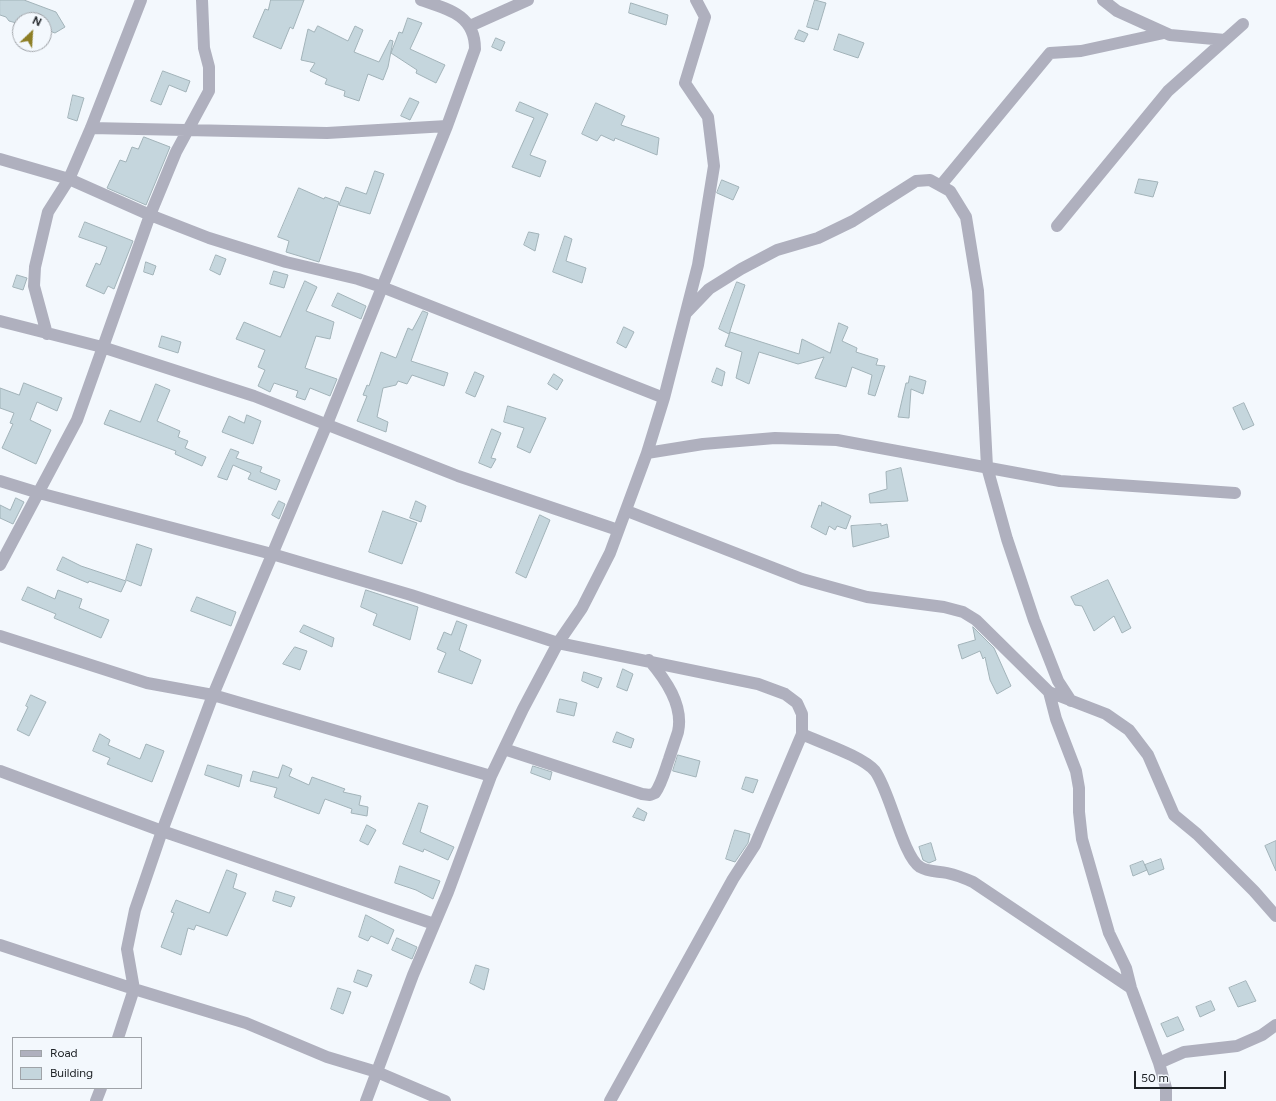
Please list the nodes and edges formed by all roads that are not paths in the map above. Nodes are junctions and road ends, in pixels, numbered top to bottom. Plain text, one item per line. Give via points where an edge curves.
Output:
1 (141, 0) edge
2 (202, 0) edge
3 (421, 0) edge
4 (513, 0) edge
5 (528, 0) edge
6 (696, 0) edge
7 (1103, 0) edge
8 (502, 12) junction
9 (1243, 24) dead end
10 (470, 26) junction
11 (1164, 32) junction
12 (1225, 40) junction
13 (447, 126) junction
14 (91, 128) junction
15 (189, 130) junction
16 (0, 159) edge
17 (69, 178) junction
18 (941, 185) junction
19 (150, 216) junction
20 (1058, 226) dead end
21 (382, 287) junction
22 (687, 312) junction
23 (0, 321) edge
24 (47, 334) junction
25 (102, 347) junction
26 (664, 398) junction
27 (327, 424) junction
28 (646, 453) junction
29 (987, 467) junction
30 (0, 481) edge
31 (39, 493) junction
32 (1234, 493) dead end
33 (627, 511) junction
34 (618, 530) junction
35 (272, 554) junction
36 (0, 565) edge
37 (0, 636) edge
38 (558, 643) junction
39 (649, 660) junction
40 (1049, 692) junction
41 (214, 695) junction
42 (1071, 701) junction
43 (802, 734) junction
44 (504, 749) junction
45 (0, 771) edge
46 (490, 776) junction
47 (162, 831) junction
48 (1276, 916) edge
49 (434, 924) junction
50 (0, 945) edge
51 (1131, 988) junction
52 (134, 989) junction
53 (1276, 1025) edge
54 (118, 1037) edge
55 (1159, 1063) junction
56 (377, 1072) junction
57 (101, 1089) edge
58 (96, 1101) edge
59 (366, 1101) edge
60 (445, 1101) edge
61 (610, 1101) edge
62 (1166, 1101) edge

1 - 14 street
2 - 15 street via 204,48 210,67 209,91
3 - 10 street via 452,11
4 - 8 street
5 - 8 street
6 - 22 street via 705,17 685,83 708,117 714,166 698,265
7 - 11 street via 1117,11
8 - 10 street
9 - 12 street
10 - 13 street via 475,37 475,49
11 - 12 street via 1170,35
11 - 18 street via 1081,51 1050,53
12 - 20 street via 1168,91
13 - 15 street via 328,133
13 - 21 street
14 - 15 street
14 - 17 street
15 - 19 street via 176,152
16 - 17 street
17 - 19 street
17 - 24 street via 48,212 35,267 34,286
18 - 22 street via 930,180 916,181 853,222 818,238 765,256 710,289
18 - 29 street via 956,199 966,217 978,291
19 - 21 street via 286,262
19 - 25 street
21 - 26 street
21 - 27 street
22 - 26 street
23 - 24 street
24 - 25 street
25 - 27 street via 254,396
25 - 31 street via 77,420
26 - 28 street
27 - 34 street via 458,476
27 - 35 street
28 - 29 street via 703,444 775,438 837,440
28 - 33 street
29 - 32 street via 1060,481
29 - 42 street via 1007,539 1034,620 1058,681
30 - 31 street
31 - 35 street
31 - 36 street
33 - 34 street
33 - 40 street via 802,579 867,597 944,607 963,612 985,627
34 - 38 street via 610,553 582,608
35 - 38 street via 412,595
35 - 41 street
37 - 41 street via 147,683
38 - 39 street
38 - 44 street
39 - 43 street via 758,684 785,694 797,703 802,714
39 - 44 street via 666,680 675,700 678,715 678,731 655,793 642,794
40 - 42 street
40 - 51 street via 1056,720 1076,771 1082,839 1109,933 1126,968
41 - 46 street
41 - 47 street
42 - 48 street via 1106,714 1129,730 1148,756 1174,815 1197,834
43 - 51 street via 865,762 876,772 908,852 920,867 973,882
43 - 61 street via 755,845 733,879
44 - 46 street
45 - 47 street
46 - 49 street
47 - 49 street
47 - 52 street via 135,910 127,949
49 - 56 street
50 - 52 street
51 - 55 street
52 - 54 street
52 - 56 street via 246,1023 327,1057
53 - 55 street via 1262,1035 1237,1046 1184,1052
55 - 62 street via 1166,1088
56 - 59 street
56 - 60 street
57 - 58 street

